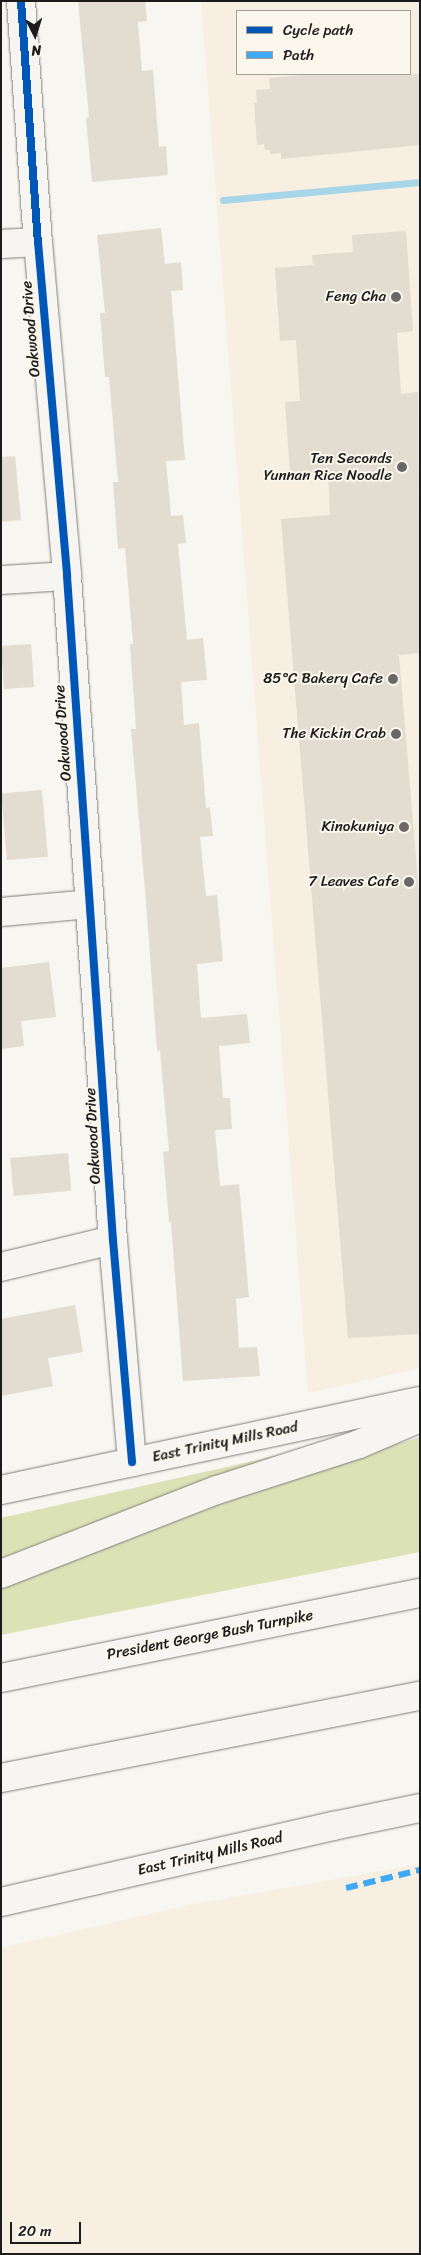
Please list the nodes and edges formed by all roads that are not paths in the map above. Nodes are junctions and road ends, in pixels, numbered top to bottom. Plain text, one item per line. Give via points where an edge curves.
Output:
1 (21, 1) edge
2 (38, 242) junction
3 (1, 244) edge
4 (67, 576) junction
5 (1, 580) edge
6 (90, 904) junction
7 (1, 912) edge
8 (113, 1240) junction
9 (1, 1268) edge
10 (420, 1401) edge
11 (420, 1418) edge
12 (132, 1462) junction
13 (1, 1490) edge
14 (1, 1574) edge
15 (420, 1593) edge
16 (1, 1678) edge
17 (420, 1696) edge
18 (1, 1778) edge
19 (420, 1808) edge
20 (1, 1902) edge

1 - 2 main road, Oakwood Drive
2 - 3 main road
2 - 4 main road, Oakwood Drive
4 - 5 main road
4 - 6 main road, Oakwood Drive
6 - 7 main road
6 - 8 main road, Oakwood Drive
8 - 9 main road
8 - 12 main road, Oakwood Drive
10 - 12 main road, East Trinity Mills Road
11 - 14 main road via 359,1444 217,1490
12 - 13 main road, East Trinity Mills Road
15 - 16 main road, President George Bush Turnpike
17 - 18 main road
19 - 20 main road, East Trinity Mills Road

